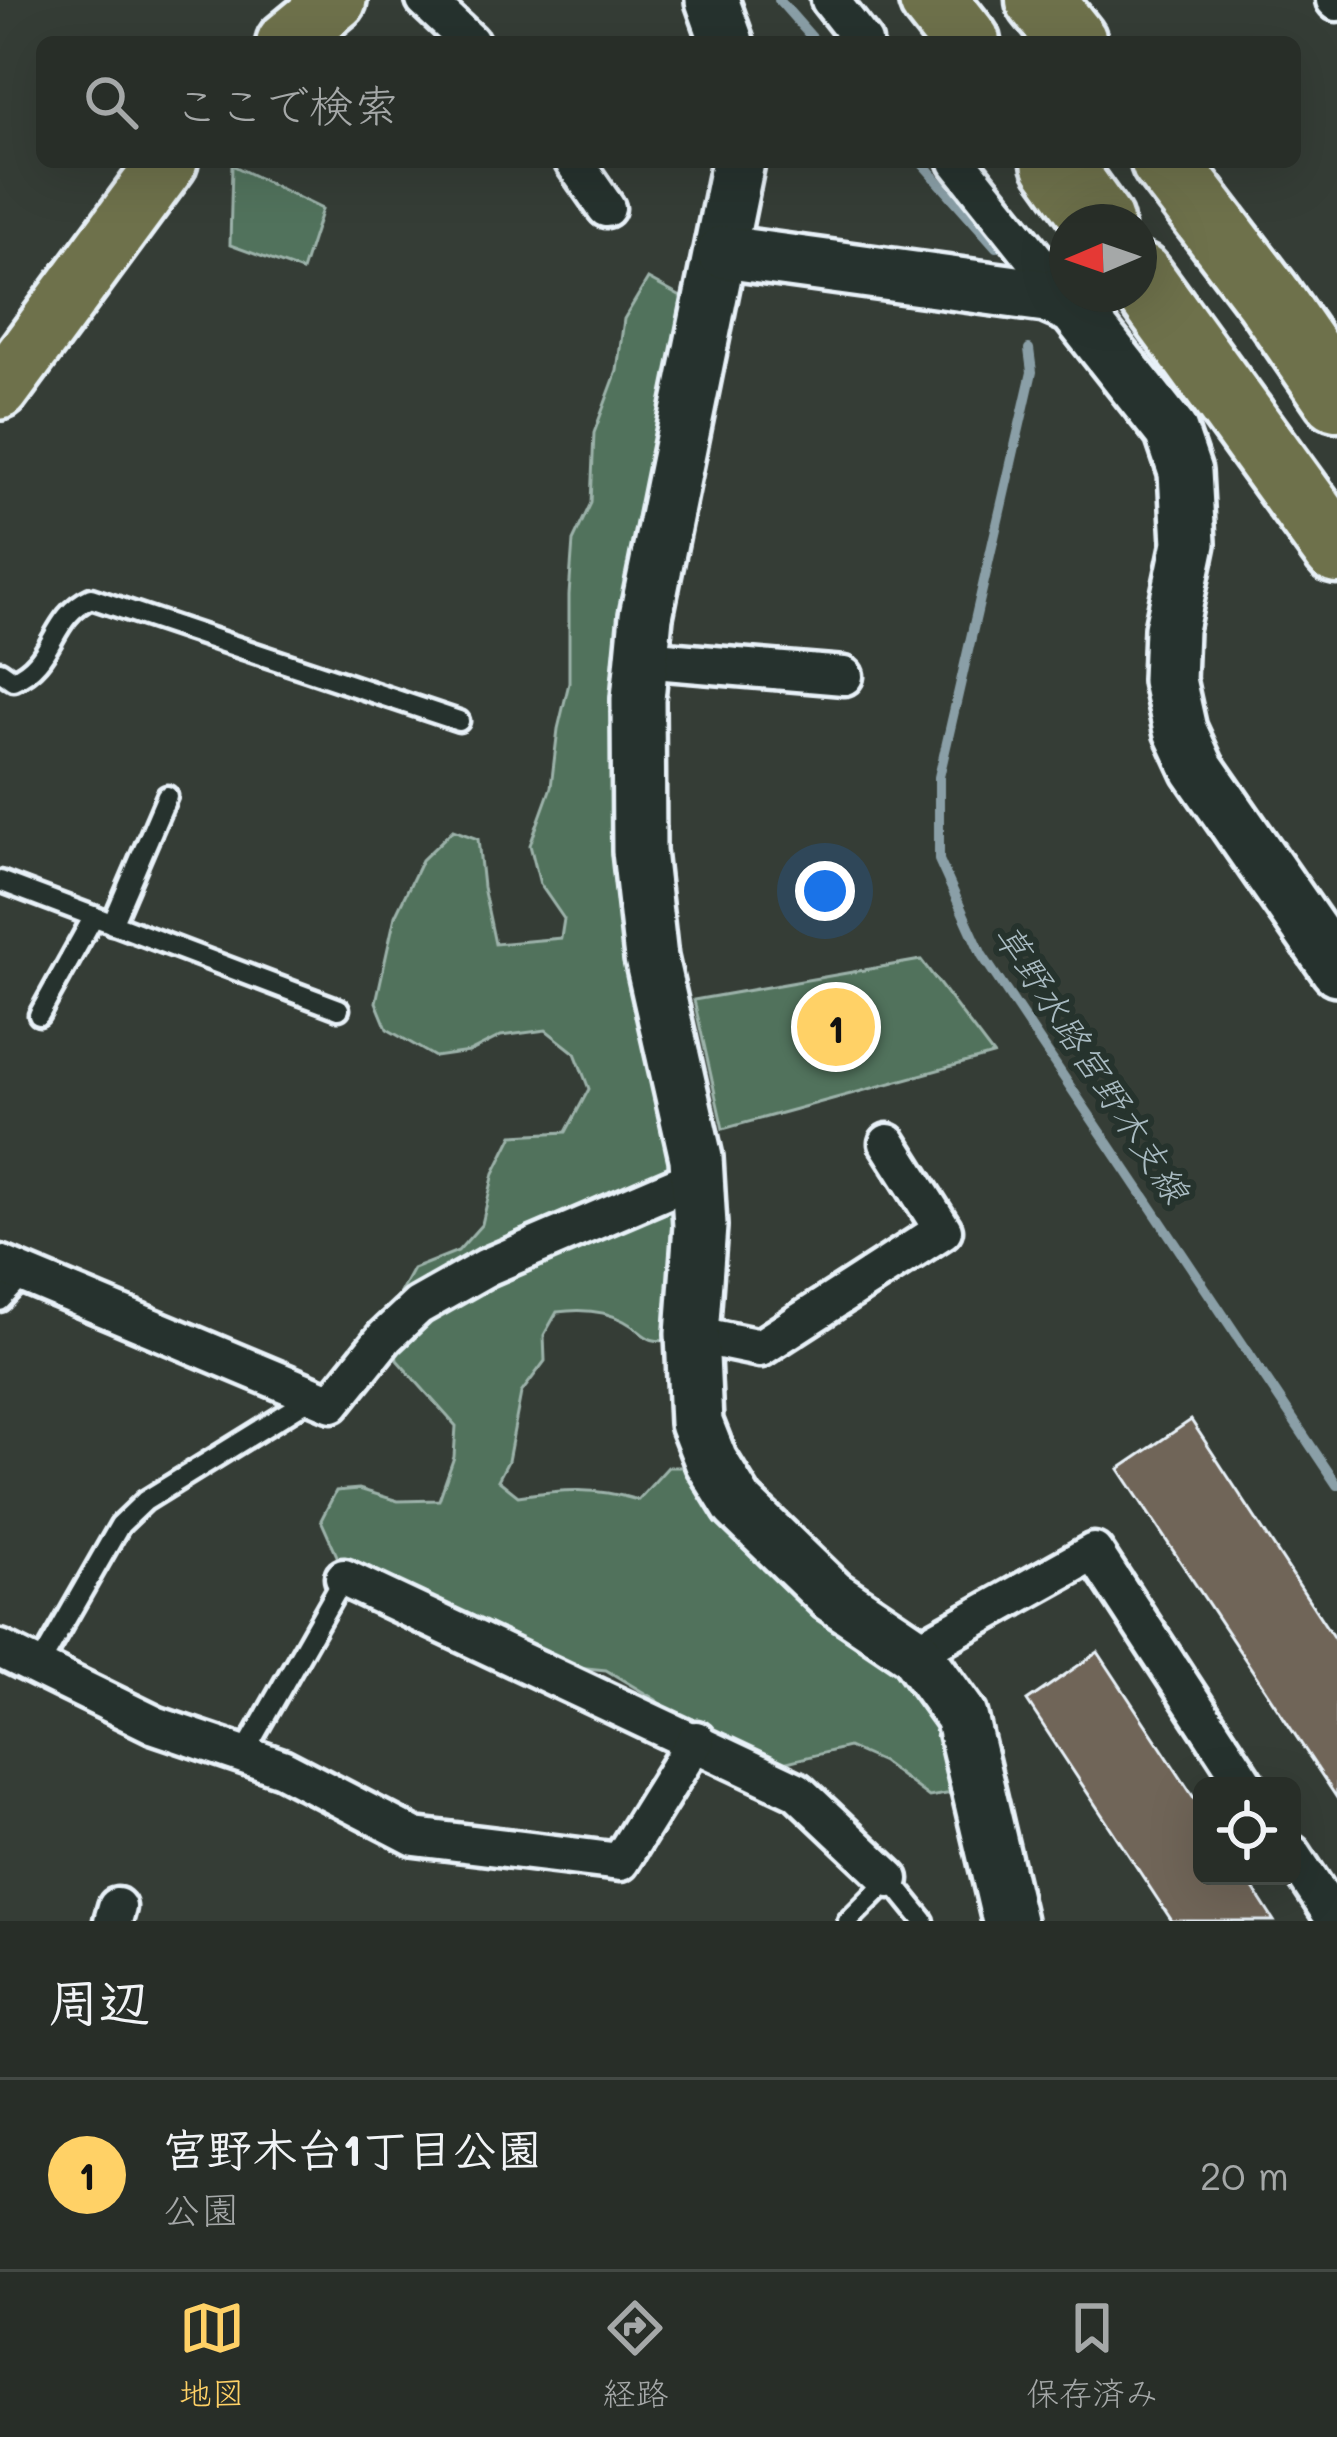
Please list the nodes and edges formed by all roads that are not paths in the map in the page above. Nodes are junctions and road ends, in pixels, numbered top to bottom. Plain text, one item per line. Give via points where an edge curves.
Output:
1 (337, 0) edge
2 (425, 0) edge
3 (712, 0) edge
4 (830, 0) edge
5 (933, 0) edge
6 (1040, 0) edge
7 (293, 36) edge
8 (464, 36) edge
9 (725, 36) edge
10 (858, 36) edge
11 (961, 36) edge
12 (1068, 36) edge
13 (164, 168) edge
14 (578, 168) edge
15 (737, 168) edge
16 (963, 168) edge
17 (1060, 168) edge
18 (1170, 168) edge
19 (1086, 204) edge
20 (606, 208) dead end
21 (723, 252) junction
22 (1049, 277) edge
23 (1049, 297) edge
24 (1157, 302) edge
25 (1077, 312) edge
26 (0, 390) edge
27 (1337, 398) edge
28 (1337, 550) edge
29 (642, 659) junction
30 (0, 671) edge
31 (844, 676) dead end
32 (460, 721) dead end
33 (167, 796) dead end
34 (0, 881) edge
35 (103, 920) junction
36 (1337, 969) edge
37 (339, 1009) dead end
38 (39, 1016) dead end
39 (888, 1143) dead end
40 (697, 1177) junction
41 (14, 1268) edge
42 (0, 1301) edge
43 (692, 1334) junction
44 (315, 1395) junction
45 (344, 1578) joint
46 (0, 1649) edge
47 (915, 1652) junction
48 (38, 1668) junction
49 (696, 1740) junction
50 (243, 1754) junction
51 (1241, 1777) edge
52 (1301, 1868) edge
53 (890, 1879) junction
54 (848, 1921) edge
55 (924, 1921) edge
56 (1009, 1921) edge
57 (1336, 1921) edge

1 - 7 main road
2 - 8 street
3 - 9 street
4 - 10 street
5 - 11 highway
6 - 12 highway
13 - 26 main road
14 - 20 street
15 - 21 street
16 - 22 street
17 - 19 highway
18 - 27 highway
21 - 23 street
21 - 29 street
24 - 28 highway
25 - 36 street via 1171,430 1185,472 1189,543 1169,680 1180,730 1198,769
29 - 31 street
29 - 40 street via 644,894
30 - 32 lane via 13,680 33,672 71,607 91,598
33 - 35 lane
34 - 35 lane
35 - 37 lane
35 - 38 lane
39 - 43 street via 943,1230 760,1348
40 - 43 street
40 - 44 street via 487,1267 418,1306 332,1403
41 - 42 lane
41 - 44 street
43 - 47 street via 696,1423 738,1505 832,1597
44 - 48 lane via 145,1501 121,1525
45 - 49 street
45 - 50 lane
46 - 48 street
47 - 51 street via 1094,1552
47 - 56 street via 961,1716
48 - 50 street via 154,1725
49 - 50 street via 620,1862 415,1837
49 - 53 street via 797,1791
52 - 57 street
53 - 54 lane
53 - 55 lane

